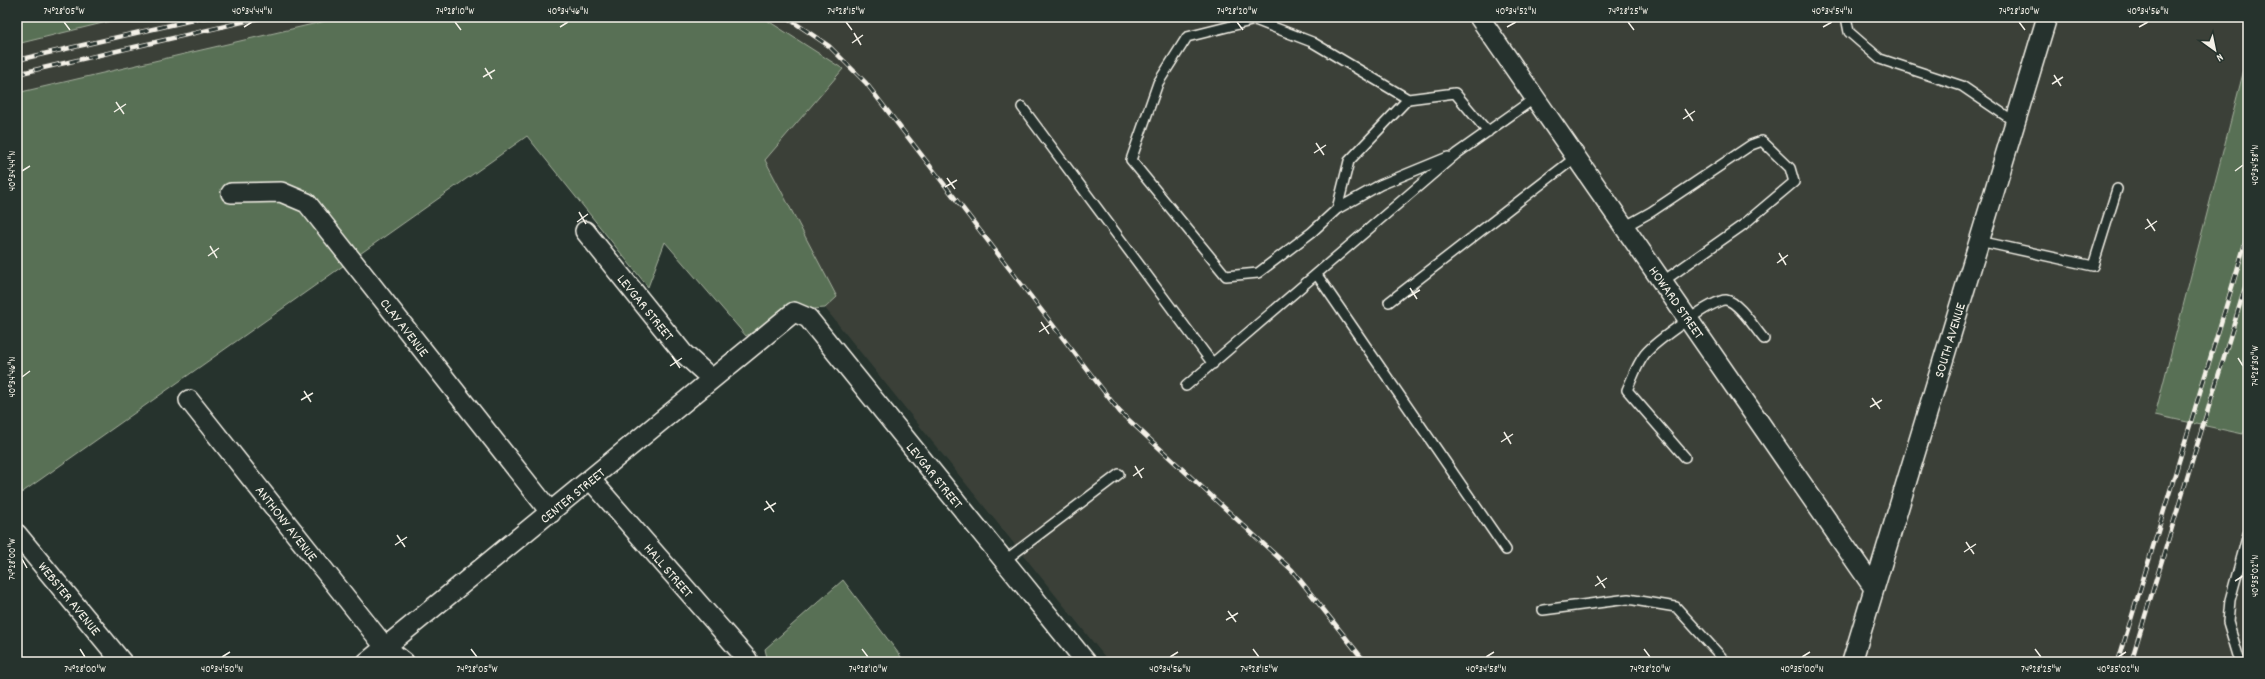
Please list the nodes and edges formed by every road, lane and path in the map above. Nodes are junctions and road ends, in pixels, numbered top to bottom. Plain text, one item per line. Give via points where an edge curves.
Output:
1 (1479, 17) edge
2 (1846, 17) edge
3 (2046, 17) edge
4 (1535, 98) junction
5 (1408, 99) junction
6 (1022, 108) dead end
7 (2015, 122) junction
8 (1488, 132) junction
9 (1456, 154) junction
10 (1576, 158) junction
11 (2117, 189) dead end
12 (231, 193) dead end
13 (1337, 209) junction
14 (1624, 227) junction
15 (584, 231) dead end
16 (1979, 241) junction
17 (1317, 275) junction
18 (1662, 282) junction
19 (1389, 302) dead end
20 (1688, 319) junction
21 (776, 326) joint
22 (1764, 339) dead end
23 (1213, 364) junction
24 (712, 379) junction
25 (1186, 386) dead end
26 (189, 400) dead end
27 (1685, 457) dead end
28 (1119, 474) dead end
29 (590, 480) junction
30 (551, 513) junction
31 (17, 534) edge
32 (2248, 534) edge
33 (1506, 550) dead end
34 (1004, 561) junction
35 (1874, 588) junction
36 (1543, 610) dead end
37 (385, 647) junction
38 (747, 659) dead end
39 (122, 662) edge
40 (368, 662) edge
41 (404, 662) edge
42 (1086, 662) edge
43 (1726, 662) edge
44 (1852, 662) edge
45 (2240, 662) edge

1 - 4 street, HOWARD STREET
2 - 7 lane via 1849,32 1880,59 1962,86
3 - 7 street, SOUTH AVENUE
4 - 8 lane
4 - 10 street, HOWARD STREET
5 - 8 lane via 1455,93
5 - 13 lane via 1349,162
5 - 13 lane via 1312,42 1254,20 1187,37 1158,83 1132,160 1226,276 1258,274
6 - 23 lane
7 - 16 street, SOUTH AVENUE
8 - 9 lane
9 - 13 lane via 1380,185
9 - 17 lane
10 - 14 street, HOWARD STREET
10 - 19 lane
11 - 16 lane via 2093,266
12 - 30 street, CLAY AVENUE via 281,192 307,203
14 - 18 street, HOWARD STREET
14 - 18 lane via 1651,212 1751,144 1762,142 1790,168 1794,182 1743,225
15 - 24 street, LEVGAR STREET via 683,353
16 - 35 street, SOUTH AVENUE
17 - 23 lane
17 - 33 lane
18 - 20 street, HOWARD STREET
20 - 22 lane via 1711,304 1725,299 1735,303
20 - 27 lane via 1645,354 1626,390
20 - 35 street, HOWARD STREET
21 - 24 street, CENTER STREET
21 - 34 street, LEVGAR STREET via 794,312 808,318
23 - 25 lane
24 - 29 street, CENTER STREET
26 - 37 street, ANTHONY AVENUE
28 - 34 lane
29 - 30 street, CENTER STREET
29 - 38 street, HALL STREET
30 - 37 street, CENTER STREET
31 - 39 street, WEBSTER AVENUE
32 - 45 lane via 2230,600 2228,622
34 - 42 street, LEVGAR STREET
35 - 44 street, SOUTH AVENUE
36 - 43 lane via 1628,599 1676,607
37 - 40 street, CENTER STREET
37 - 41 street, ANTHONY AVENUE

